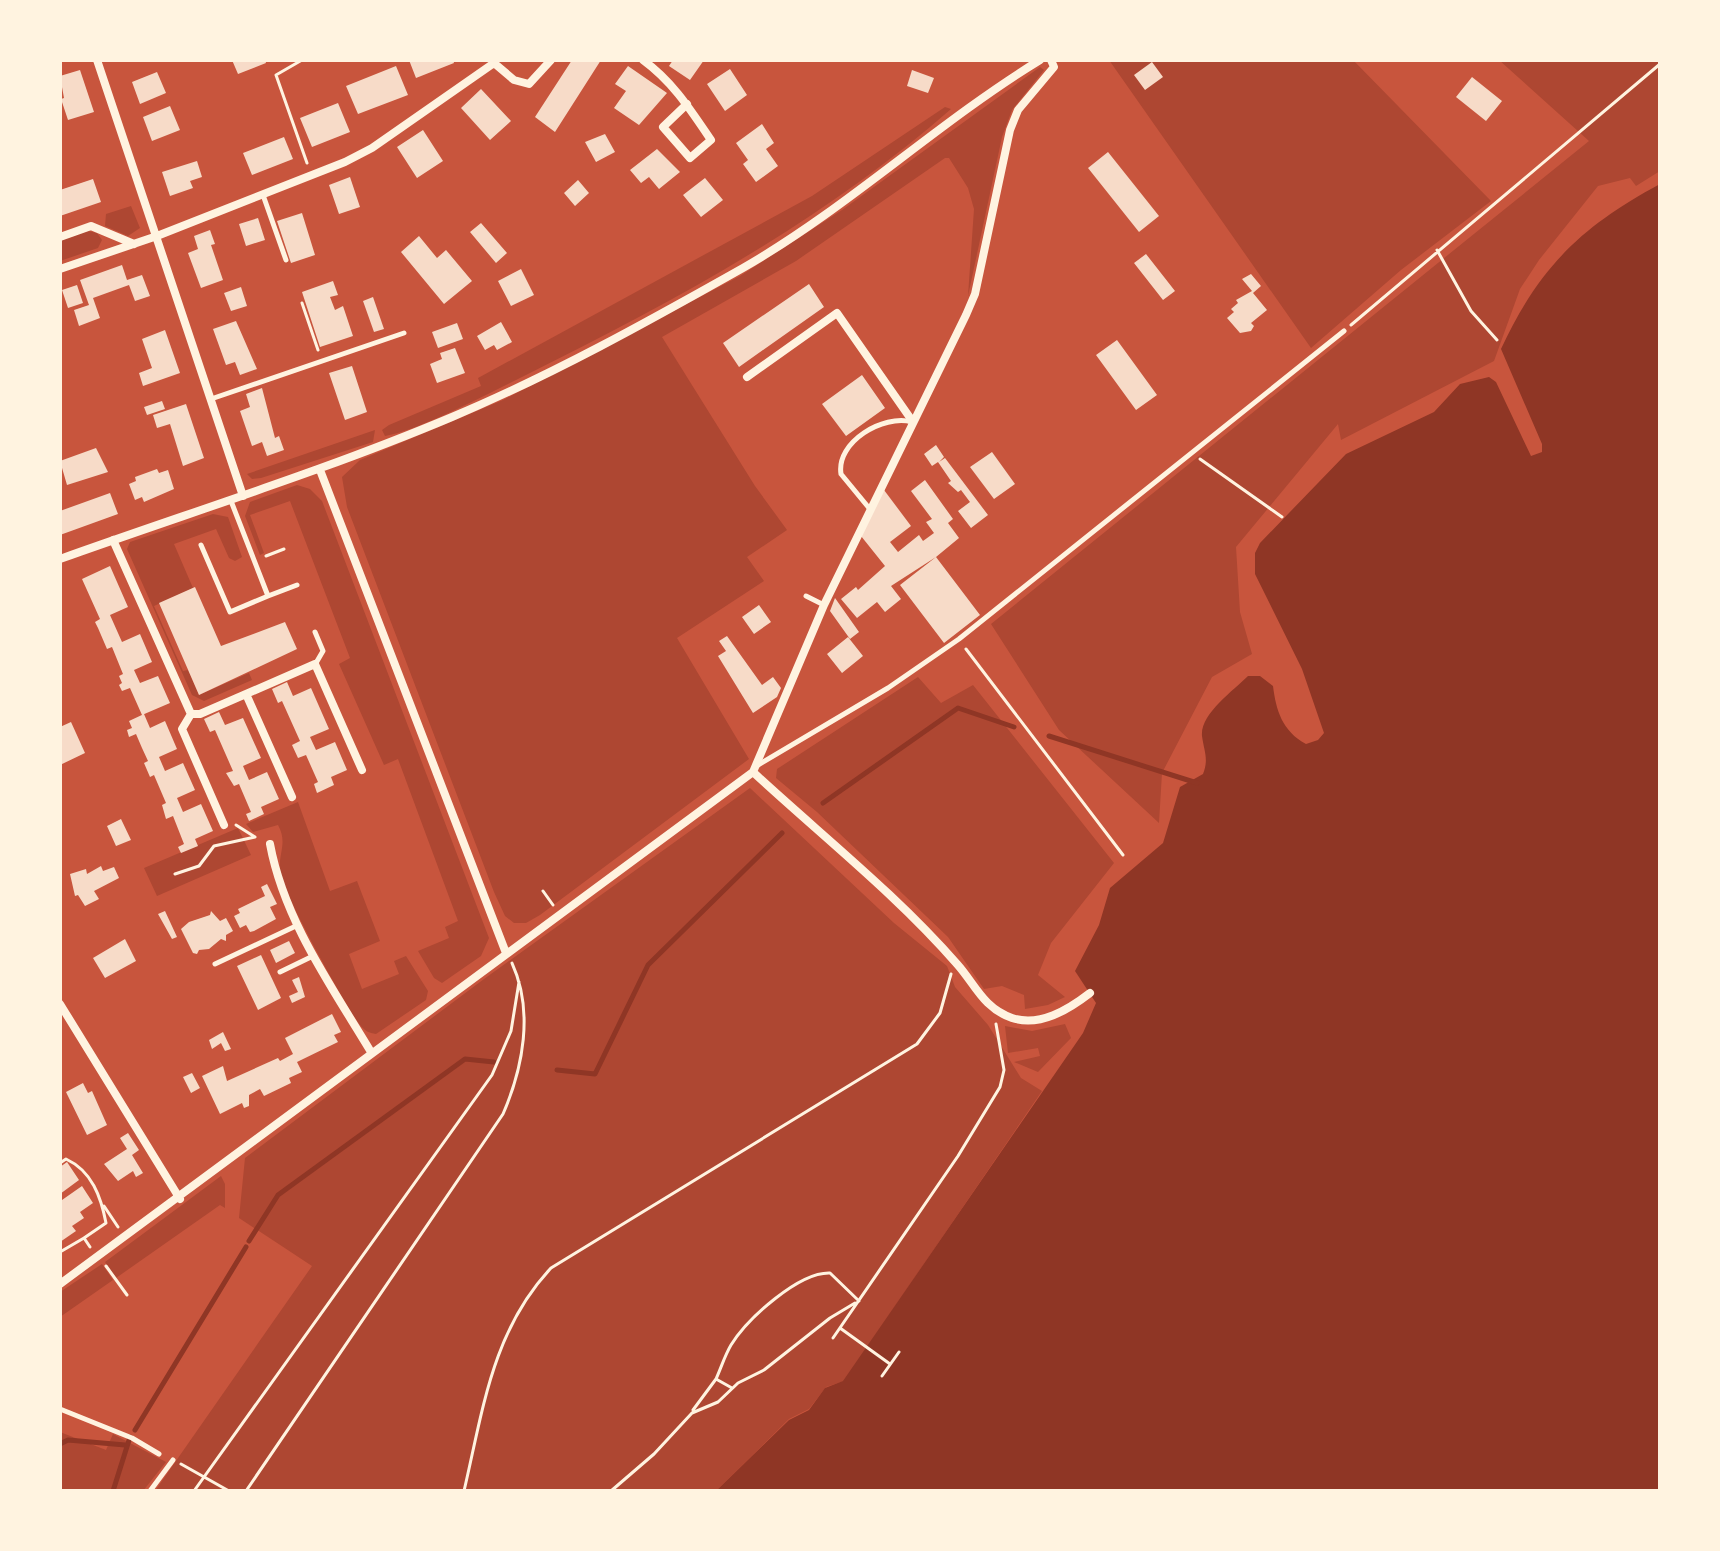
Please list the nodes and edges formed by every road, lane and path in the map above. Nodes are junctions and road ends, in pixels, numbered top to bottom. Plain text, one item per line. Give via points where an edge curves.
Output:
1 (97, 60) edge
2 (302, 60) edge
3 (551, 60) edge
4 (643, 60) edge
5 (1040, 60) edge
6 (1051, 60) edge
7 (496, 62) edge
8 (1660, 64) edge
9 (687, 104) junction
10 (312, 176) junction
11 (263, 195) junction
12 (157, 236) junction
13 (60, 237) edge
14 (135, 244) junction
15 (1437, 250) junction
16 (286, 260) dead end
17 (60, 269) edge
18 (302, 303) dead end
19 (1344, 331) joint
20 (404, 333) dead end
21 (1497, 340) dead end
22 (321, 361) junction
23 (747, 377) dead end
24 (211, 399) junction
25 (913, 422) junction
26 (1197, 456) dead end
27 (320, 470) junction
28 (243, 496) junction
29 (231, 501) junction
30 (869, 508) junction
31 (1282, 517) dead end
32 (113, 540) junction
33 (201, 545) dead end
34 (284, 549) dead end
35 (60, 559) edge
36 (254, 561) junction
37 (297, 585) dead end
38 (268, 596) junction
39 (806, 596) dead end
40 (824, 605) junction
41 (315, 632) dead end
42 (959, 639) junction
43 (315, 664) junction
44 (246, 694) junction
45 (191, 714) junction
46 (756, 768) junction
47 (362, 770) dead end
48 (292, 797) dead end
49 (224, 825) joint
50 (255, 837) junction
51 (270, 844) joint
52 (1123, 855) dead end
53 (175, 874) dead end
54 (543, 891) dead end
55 (560, 915) junction
56 (299, 925) junction
57 (506, 953) junction
58 (313, 956) junction
59 (215, 964) dead end
60 (960, 967) junction
61 (280, 972) dead end
62 (1090, 993) dead end
63 (60, 1004) edge
64 (996, 1024) dead end
65 (371, 1052) junction
66 (60, 1163) edge
67 (180, 1199) junction
68 (102, 1203) junction
69 (116, 1224) dead end
70 (84, 1238) junction
71 (88, 1243) dead end
72 (60, 1252) edge
73 (103, 1262) dead end
74 (60, 1284) edge
75 (127, 1295) dead end
76 (859, 1301) junction
77 (840, 1328) junction
78 (815, 1331) junction
79 (815, 1337) dead end
80 (833, 1338) dead end
81 (899, 1352) dead end
82 (890, 1364) junction
83 (882, 1376) dead end
84 (716, 1379) junction
85 (732, 1389) junction
86 (60, 1409) edge
87 (692, 1413) junction
88 (159, 1454) dead end
89 (173, 1460) dead end
90 (205, 1475) junction
91 (611, 1490) edge
92 (150, 1491) edge
93 (194, 1491) edge
94 (229, 1491) edge
95 (246, 1491) edge
96 (464, 1491) edge

1 - 12 street
2 - 10 path via 276,75
3 - 7 street via 529,84 514,80
4 - 9 street via 669,80
5 - 27 street via 830,213 743,268 530,381
6 - 25 street via 1054,67 1018,110 1010,130 975,294
7 - 10 street via 372,148
8 - 15 path
9 - 9 street via 711,140 690,158 663,127
10 - 11 street
11 - 12 street
11 - 16 lane
12 - 14 street
12 - 24 street
13 - 14 street via 91,226
14 - 17 street
15 - 19 path
15 - 21 path via 1471,311
18 - 22 path
19 - 42 lane
20 - 22 lane
22 - 24 lane
23 - 25 street via 837,313
24 - 28 street
25 - 30 street
25 - 30 lane via 888,421 842,453 841,474
26 - 31 path
27 - 28 street
27 - 57 street
28 - 29 street
29 - 32 street
29 - 36 lane
30 - 40 street
32 - 35 street
32 - 45 street
33 - 38 lane via 230,612
34 - 36 path
36 - 38 lane
37 - 38 lane
39 - 40 lane
40 - 46 street
41 - 43 lane via 323,651
42 - 46 lane
42 - 52 path
43 - 44 street
43 - 47 street
44 - 45 street
44 - 48 street
45 - 49 street via 182,729
46 - 55 street
46 - 60 street
49 - 50 path via 239,825
50 - 51 path
50 - 53 path via 214,846 199,866
51 - 56 street via 275,874
54 - 55 path
55 - 57 street
56 - 58 street
56 - 59 lane
57 - 65 street
58 - 61 lane
58 - 65 street
60 - 62 street via 980,998 1023,1020 1068,1009
60 - 96 path via 950,975 940,1013 917,1044 543,1276 513,1317 498,1352
63 - 67 street
64 - 76 path via 1004,1070 1000,1087
65 - 67 street
66 - 68 path via 66,1159 82,1166
67 - 74 street
68 - 69 path
68 - 70 path via 106,1223
70 - 71 path
70 - 72 path
73 - 75 path
76 - 77 path
76 - 78 path
76 - 84 path via 830,1273 794,1282 732,1344
77 - 80 path
77 - 82 path
78 - 79 path
78 - 85 path
81 - 82 path
82 - 83 path
84 - 85 path
84 - 87 path
85 - 87 path
86 - 88 lane
87 - 91 path
89 - 92 lane
90 - 93 path
90 - 94 path
90 - 95 path via 492,1075 511,1031 519,978 522,1036 514,1089 503,1114

